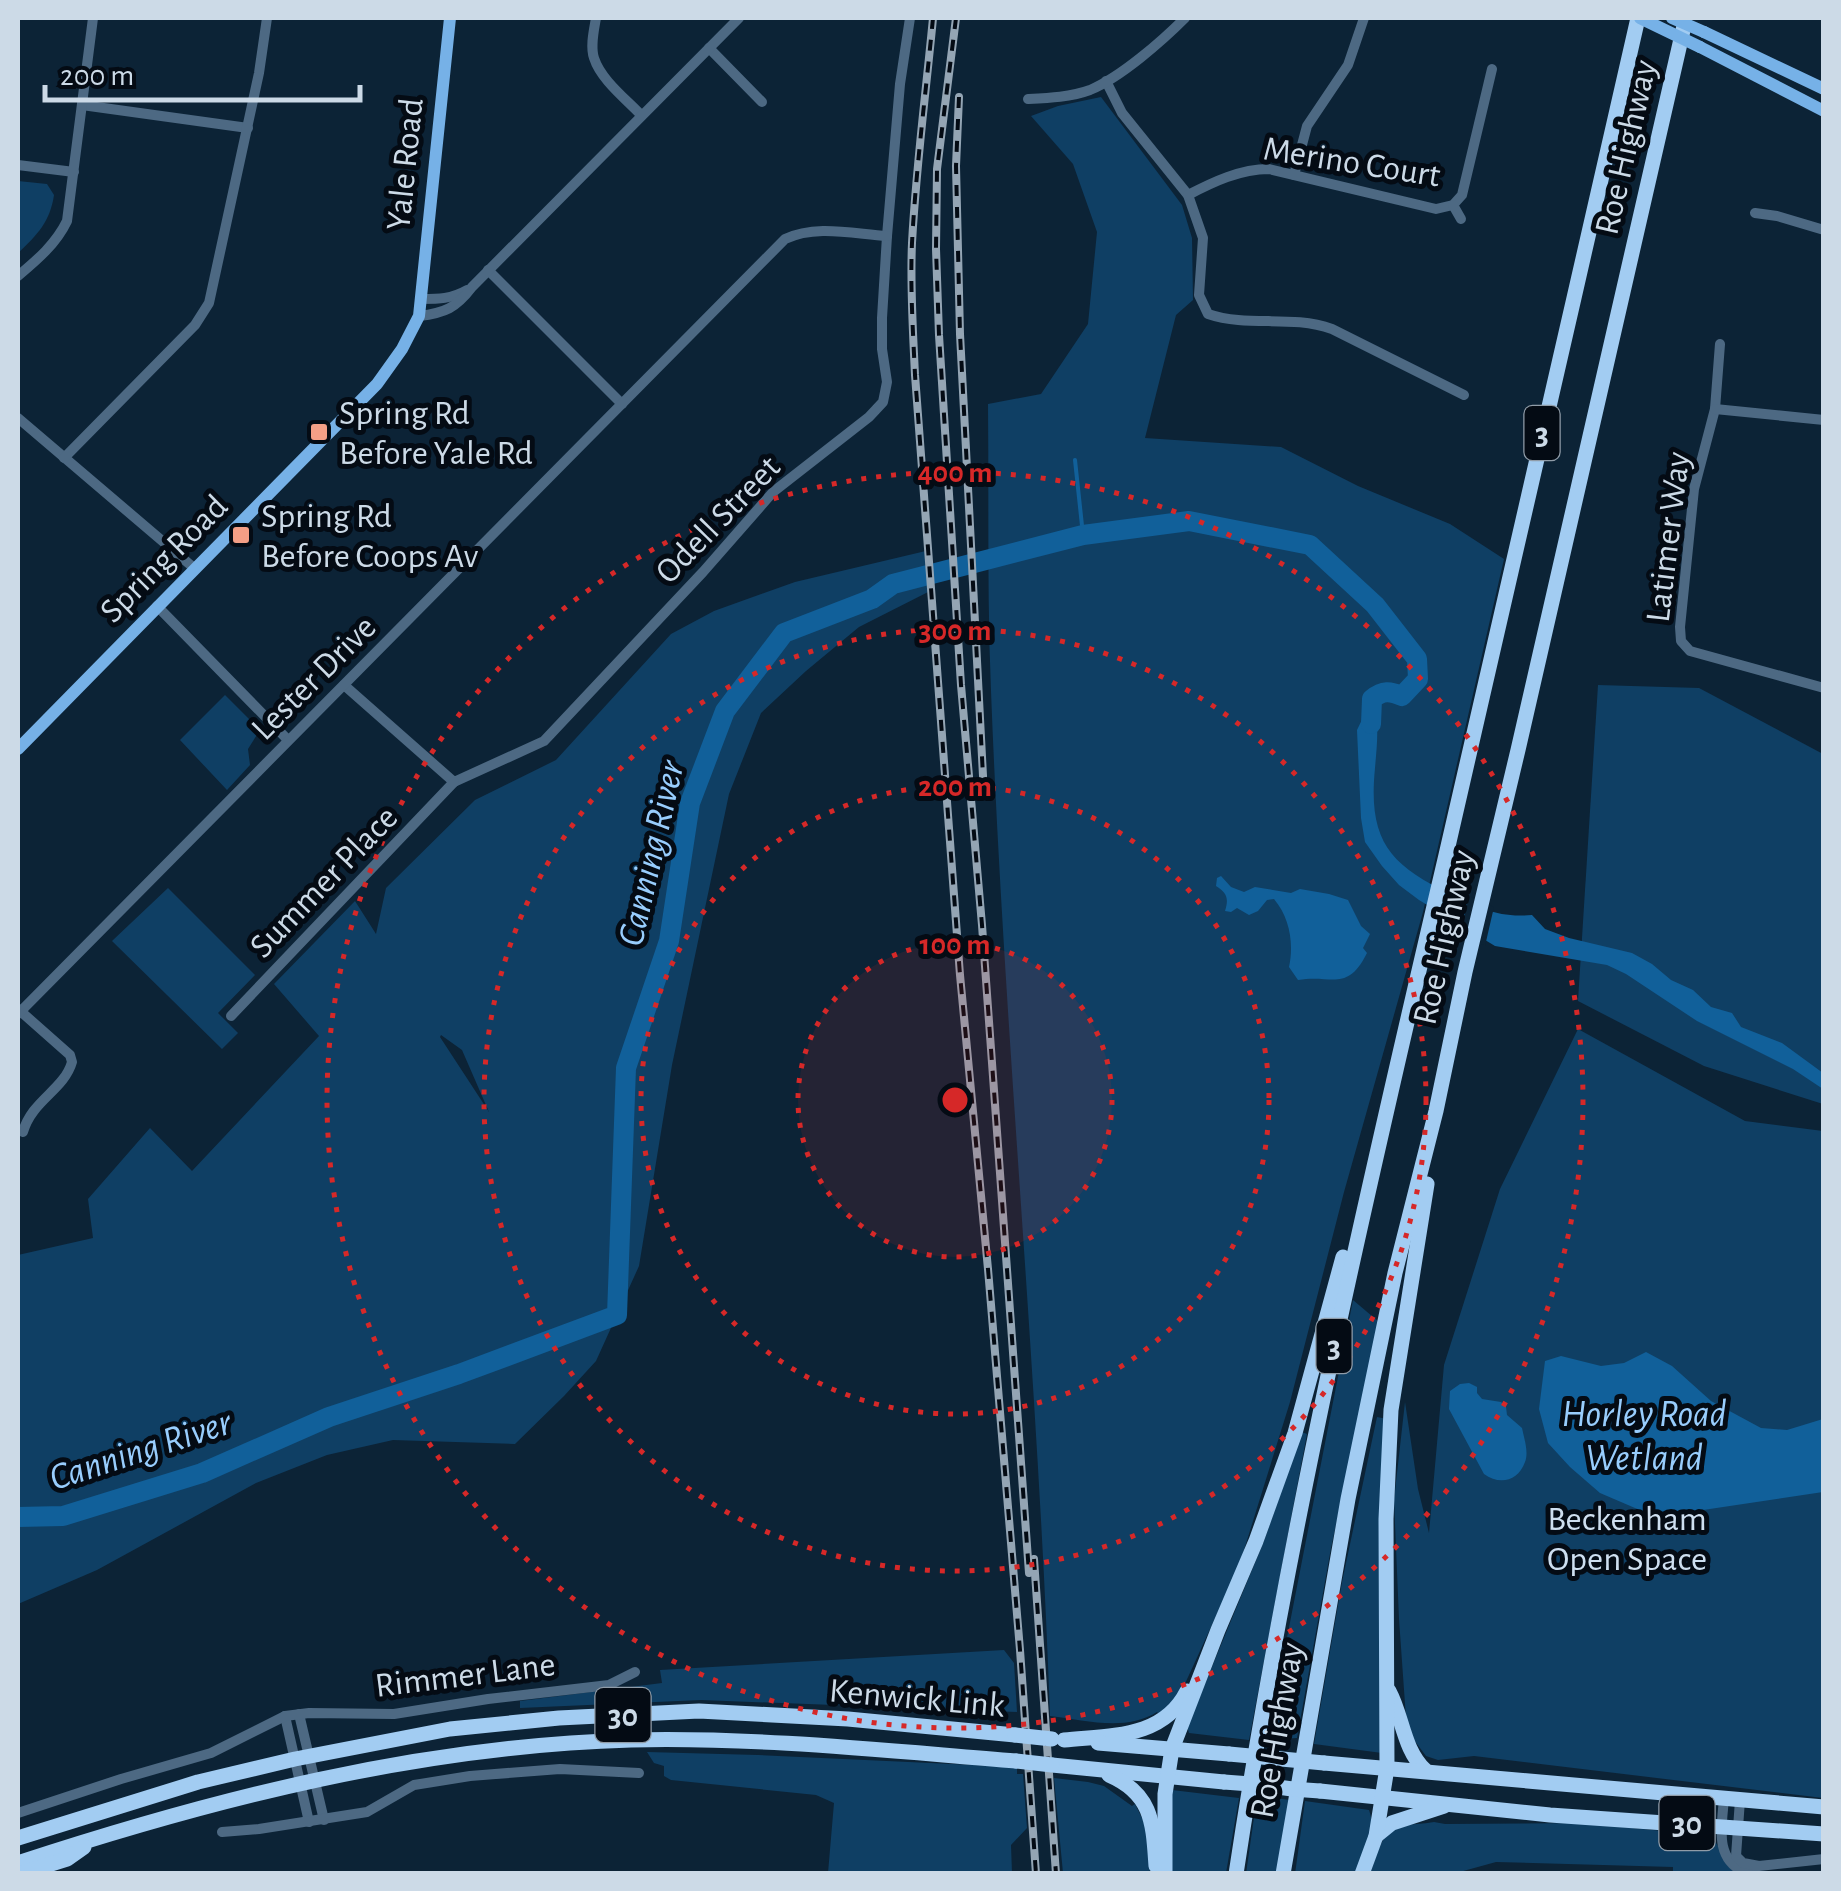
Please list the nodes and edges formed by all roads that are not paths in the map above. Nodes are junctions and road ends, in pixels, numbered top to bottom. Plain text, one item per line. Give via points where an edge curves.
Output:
1 (93, 18) edge
2 (267, 18) edge
3 (450, 18) edge
4 (596, 18) edge
5 (739, 18) edge
6 (910, 18) edge
7 (1185, 18) edge
8 (1364, 18) edge
9 (1639, 18) edge
10 (1672, 18) edge
11 (1686, 18) edge
12 (708, 48) junction
13 (1492, 70) dead end
14 (1106, 81) junction
15 (1824, 89) edge
16 (1028, 99) dead end
17 (762, 102) dead end
18 (82, 105) junction
19 (1824, 112) edge
20 (641, 115) junction
21 (248, 128) junction
22 (18, 165) edge
23 (74, 172) junction
24 (1294, 174) junction
25 (1188, 195) junction
26 (1453, 205) junction
27 (1755, 213) dead end
28 (1461, 218) dead end
29 (1824, 230) edge
30 (888, 236) junction
31 (488, 270) junction
32 (18, 276) edge
33 (472, 286) junction
34 (421, 299) junction
35 (418, 316) junction
36 (1720, 344) dead end
37 (1464, 395) dead end
38 (622, 404) junction
39 (1715, 409) junction
40 (18, 418) edge
41 (1824, 420) edge
42 (64, 458) junction
43 (194, 568) junction
44 (156, 606) junction
45 (344, 685) junction
46 (1824, 688) edge
47 (288, 740) junction
48 (18, 749) edge
49 (454, 782) junction
50 (19, 1011) edge
51 (231, 1016) dead end
52 (1386, 1104) junction
53 (1436, 1111) junction
54 (23, 1132) dead end
55 (1218, 1630) junction
56 (635, 1672) dead end
57 (1388, 1687) junction
58 (299, 1714) junction
59 (286, 1716) junction
60 (1058, 1740) junction
61 (1172, 1749) junction
62 (302, 1758) junction
63 (1388, 1768) junction
64 (1096, 1769) junction
65 (1425, 1770) junction
66 (639, 1772) dead end
67 (1166, 1776) junction
68 (307, 1782) junction
69 (1384, 1798) junction
70 (1732, 1799) junction
71 (1448, 1805) junction
72 (1824, 1807) edge
73 (18, 1813) edge
74 (324, 1820) junction
75 (309, 1822) junction
76 (1730, 1826) junction
77 (222, 1832) dead end
78 (104, 1834) junction
79 (1824, 1834) edge
80 (1376, 1836) junction
81 (18, 1838) edge
82 (1824, 1860) edge
83 (18, 1863) edge
84 (18, 1874) edge
85 (1156, 1874) edge
86 (1165, 1874) edge
87 (1236, 1874) edge
88 (1283, 1874) edge
89 (1362, 1874) edge

1 - 18 street
2 - 21 street
3 - 34 main road, Yale Road
4 - 20 street via 594,58
5 - 12 street
6 - 30 street, Odell Street
7 - 14 street
8 - 24 street via 1348,65 1307,126
9 - 19 main road, bridge
9 - 52 highway, Roe Highway / 3
10 - 15 main road, bridge
11 - 53 highway, Roe Highway / 3
12 - 17 street
12 - 20 street
13 - 26 street, Merino Court via 1462,195
14 - 16 street
14 - 25 street via 1122,113
18 - 21 street
18 - 23 street
20 - 31 street
21 - 42 street via 205,312
22 - 23 street
23 - 32 street via 62,232
24 - 25 street, Merino Court via 1248,170
24 - 26 street, Merino Court via 1436,209
25 - 37 street via 1203,238 1199,296 1208,314 1315,323
26 - 28 street, Merino Court
27 - 29 street
30 - 38 street, Lester Drive via 814,231 785,239
30 - 49 street, Odell Street via 883,402 773,492 544,741
31 - 33 street
31 - 38 street
33 - 34 street via 455,296
33 - 35 street via 444,312
34 - 35 main road, Yale Road
35 - 43 main road, Spring Road via 376,384
36 - 39 street, Latimer Way
38 - 45 street, Lester Drive
39 - 41 street, Latimer Way
39 - 46 street, Latimer Way via 1694,489 1681,642 1690,651
40 - 42 street
42 - 43 street
43 - 44 main road, Spring Road
44 - 47 street
44 - 48 main road, Spring Road
45 - 47 street, Lester Drive
45 - 49 street
47 - 50 street, Lester Drive
49 - 51 street, Summer Place
50 - 54 street via 72,1062
52 - 55 highway via 1295,1432
52 - 87 highway, Roe Highway / 3 via 1284,1597
53 - 57 highway via 1391,1410
53 - 88 highway, Roe Highway / 3 via 1348,1500
55 - 60 highway via 1182,1702 1160,1723 1133,1733
55 - 61 highway
56 - 58 street, Rimmer Lane via 609,1684 384,1715
57 - 63 highway
57 - 65 highway via 1410,1753
58 - 59 street, Rimmer Lane
58 - 62 street
59 - 62 street
59 - 73 street, Rimmer Lane via 211,1753
60 - 61 highway, Kenwick Link / 30
60 - 62 highway, Kenwick Link / 30, bridge via 698,1711 450,1729
61 - 63 highway, Kenwick Link / 30, bridge
61 - 67 highway
62 - 68 street
62 - 81 highway, Kenwick Link / 30 via 198,1782
63 - 65 highway, Kenwick Link / 30
63 - 69 highway
64 - 67 highway, Kenwick Link / 30
64 - 68 highway, Kenwick Link / 30, bridge via 628,1740 414,1761
64 - 85 highway via 1126,1782 1143,1801 1153,1826
65 - 70 highway, Kenwick Link / 30
66 - 74 street via 470,1776 414,1785 367,1812
67 - 69 highway, Kenwick Link / 30, bridge
67 - 86 highway
68 - 74 street
68 - 75 street
68 - 78 highway, Kenwick Link / 30
69 - 71 highway, Kenwick Link / 30
69 - 80 highway
70 - 72 highway, Kenwick Link / 30
70 - 76 street
71 - 76 highway, Kenwick Link / 30
71 - 80 highway via 1392,1823
74 - 75 street
75 - 77 street
76 - 79 highway, Kenwick Link / 30
76 - 82 street via 1742,1863
78 - 83 highway, Kenwick Link / 30
78 - 84 highway via 67,1858
80 - 89 highway

